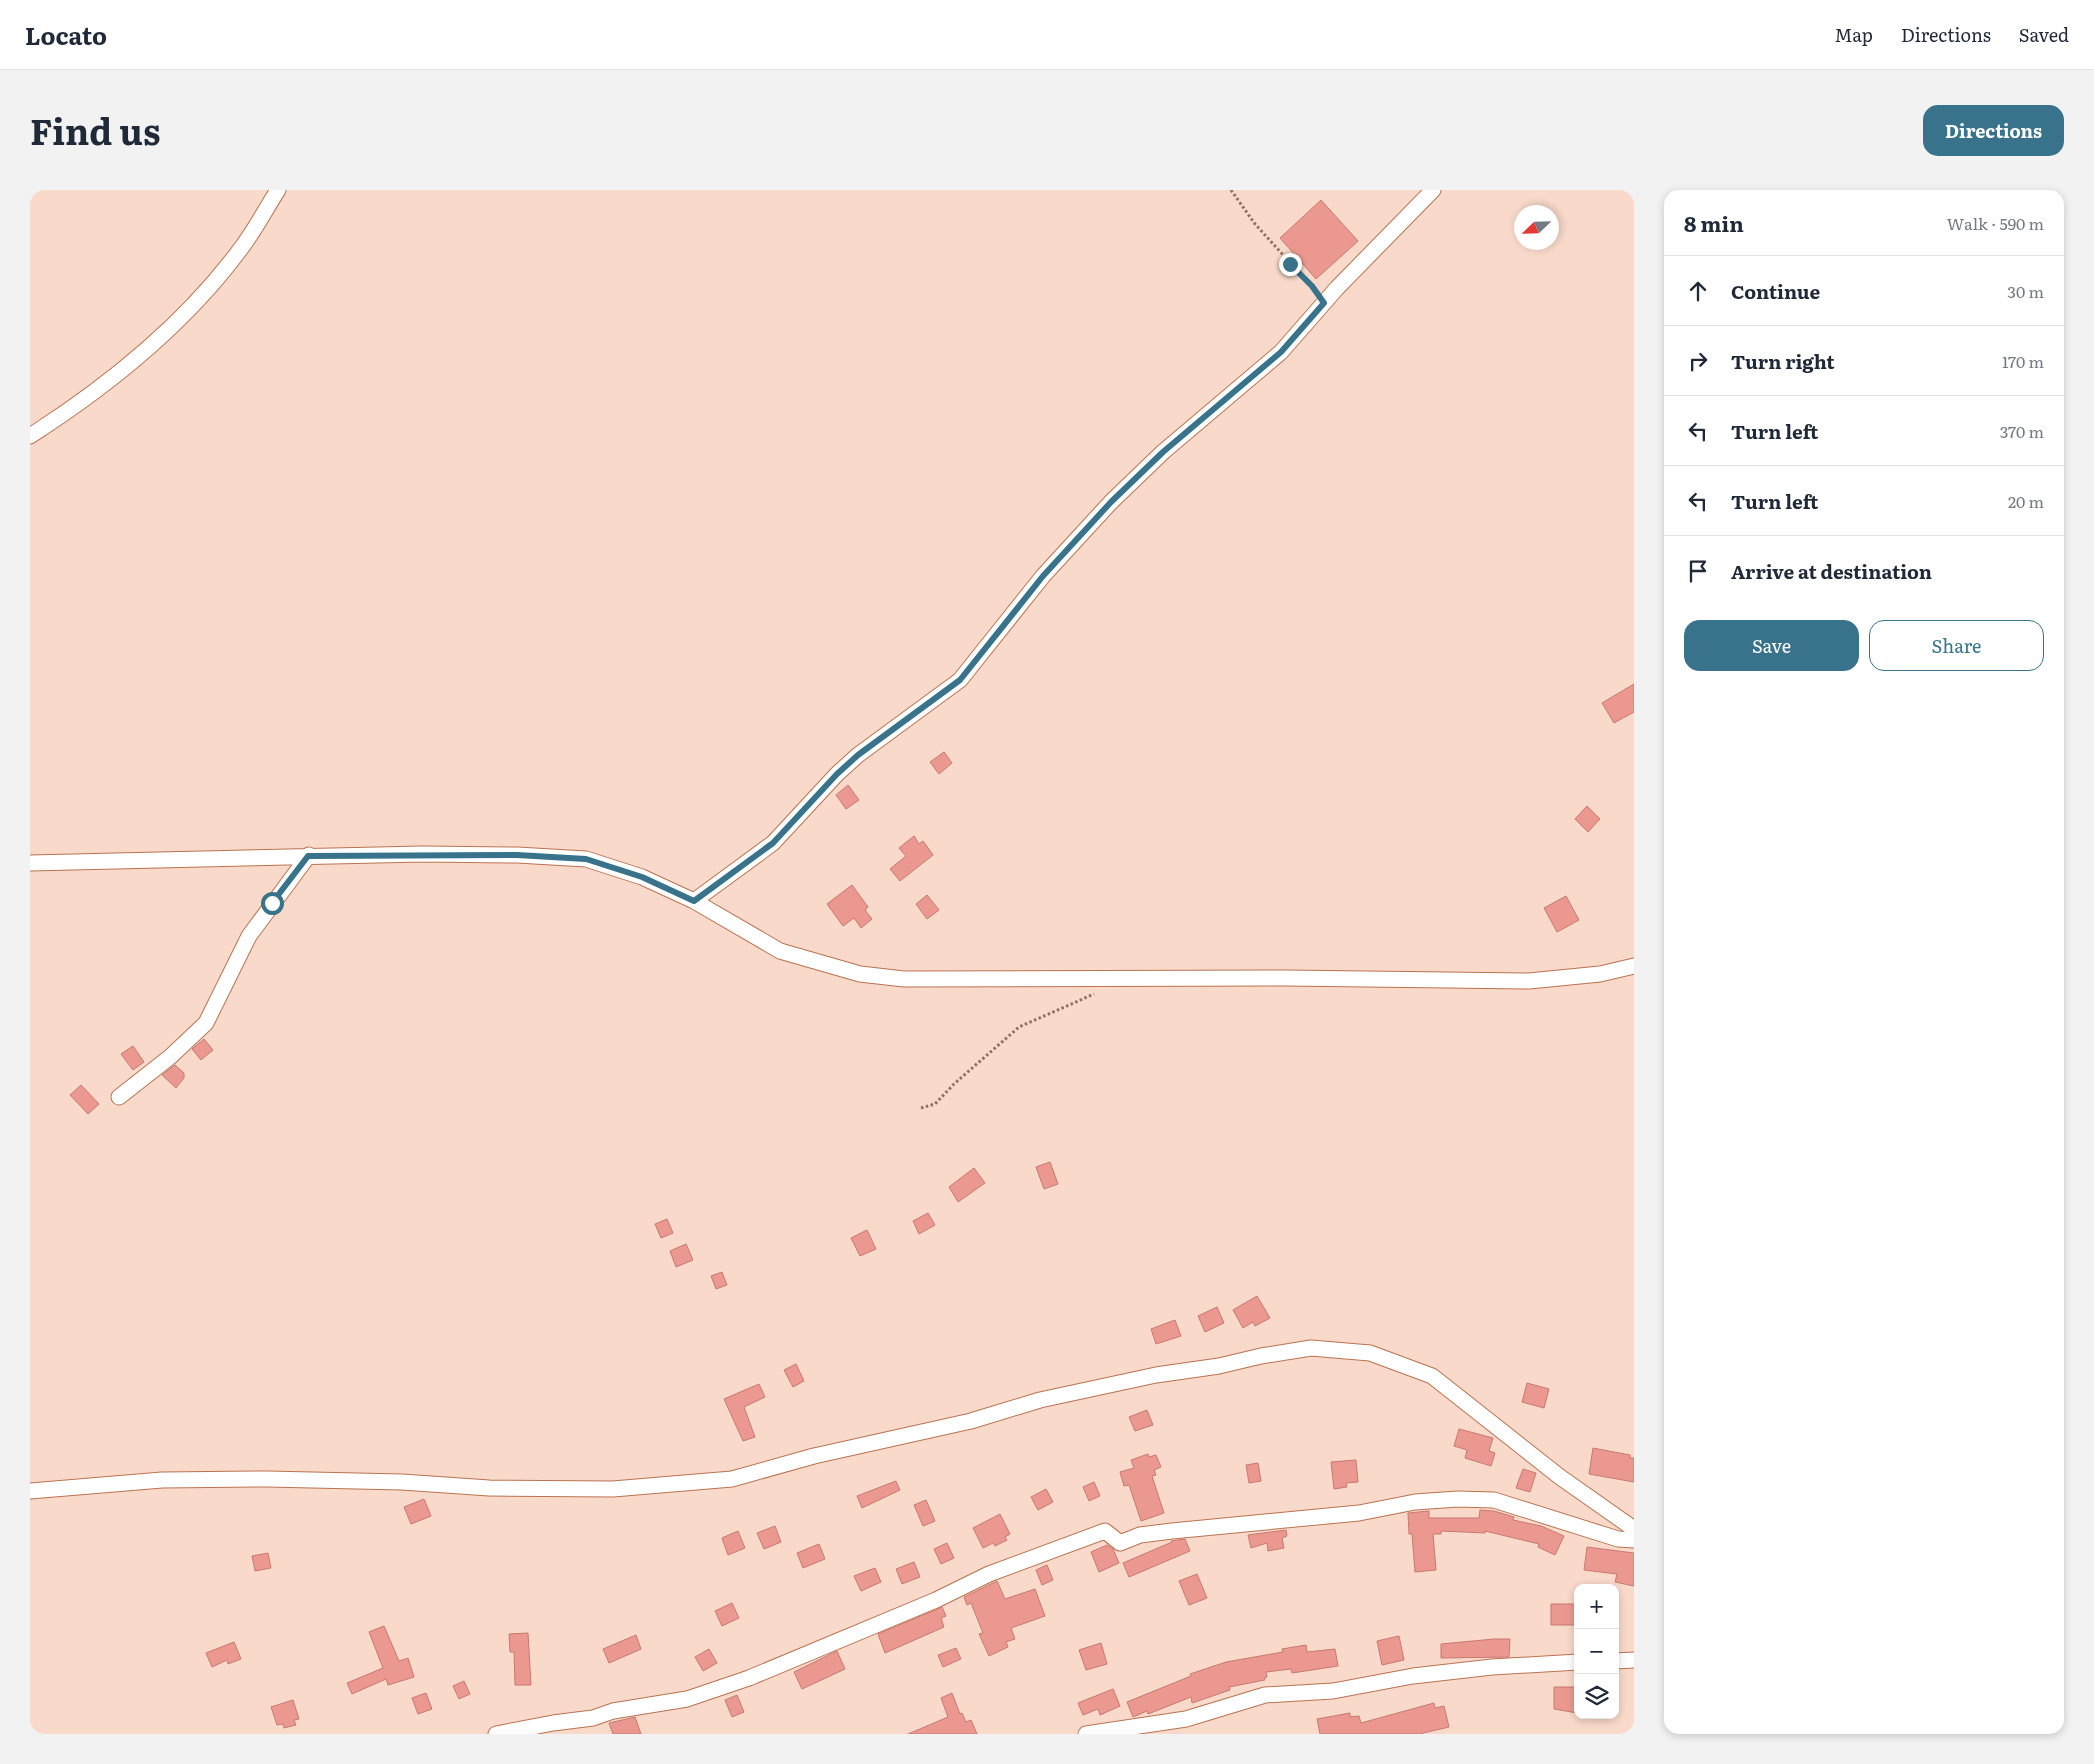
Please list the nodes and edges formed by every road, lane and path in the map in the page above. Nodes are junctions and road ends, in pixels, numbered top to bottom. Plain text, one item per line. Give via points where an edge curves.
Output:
1 (278, 190) edge
2 (1231, 190) edge
3 (1434, 190) edge
4 (1324, 303) junction
5 (30, 436) edge
6 (308, 856) junction
7 (30, 863) edge
8 (694, 901) junction
9 (1634, 966) edge
10 (1099, 991) dead end
11 (119, 1096) dead end
12 (921, 1108) dead end
13 (30, 1491) edge
14 (1634, 1529) edge
15 (1634, 1540) edge
16 (1634, 1660) edge
17 (1619, 1661) edge
18 (1574, 1662) edge
19 (496, 1734) edge
20 (1086, 1734) edge

1 - 5 street via 240,251 183,318 89,397
2 - 4 path via 1255,224
3 - 4 street
4 - 8 street via 1281,352 1163,452 1111,502 1043,576 960,680 858,755 773,843
6 - 7 street
6 - 8 street via 517,855 586,859 642,877
6 - 11 street via 249,936 206,1023 170,1057
8 - 9 street via 780,951 860,974 904,979 1529,981 1600,974
10 - 12 path via 1019,1027 935,1104
13 - 14 street via 162,1480 267,1479 489,1488 613,1489 732,1479 814,1456 971,1421 1040,1400 1156,1375 1311,1348 1370,1353 1432,1376 1560,1477
15 - 19 street via 1618,1539 1494,1500 1458,1499 1415,1502 1359,1513 1172,1531 1120,1543 1105,1531 989,1574 936,1600 749,1678 687,1699
16 - 17 street
18 - 20 street via 1492,1667 1414,1676 1333,1691 1265,1695 1186,1719

